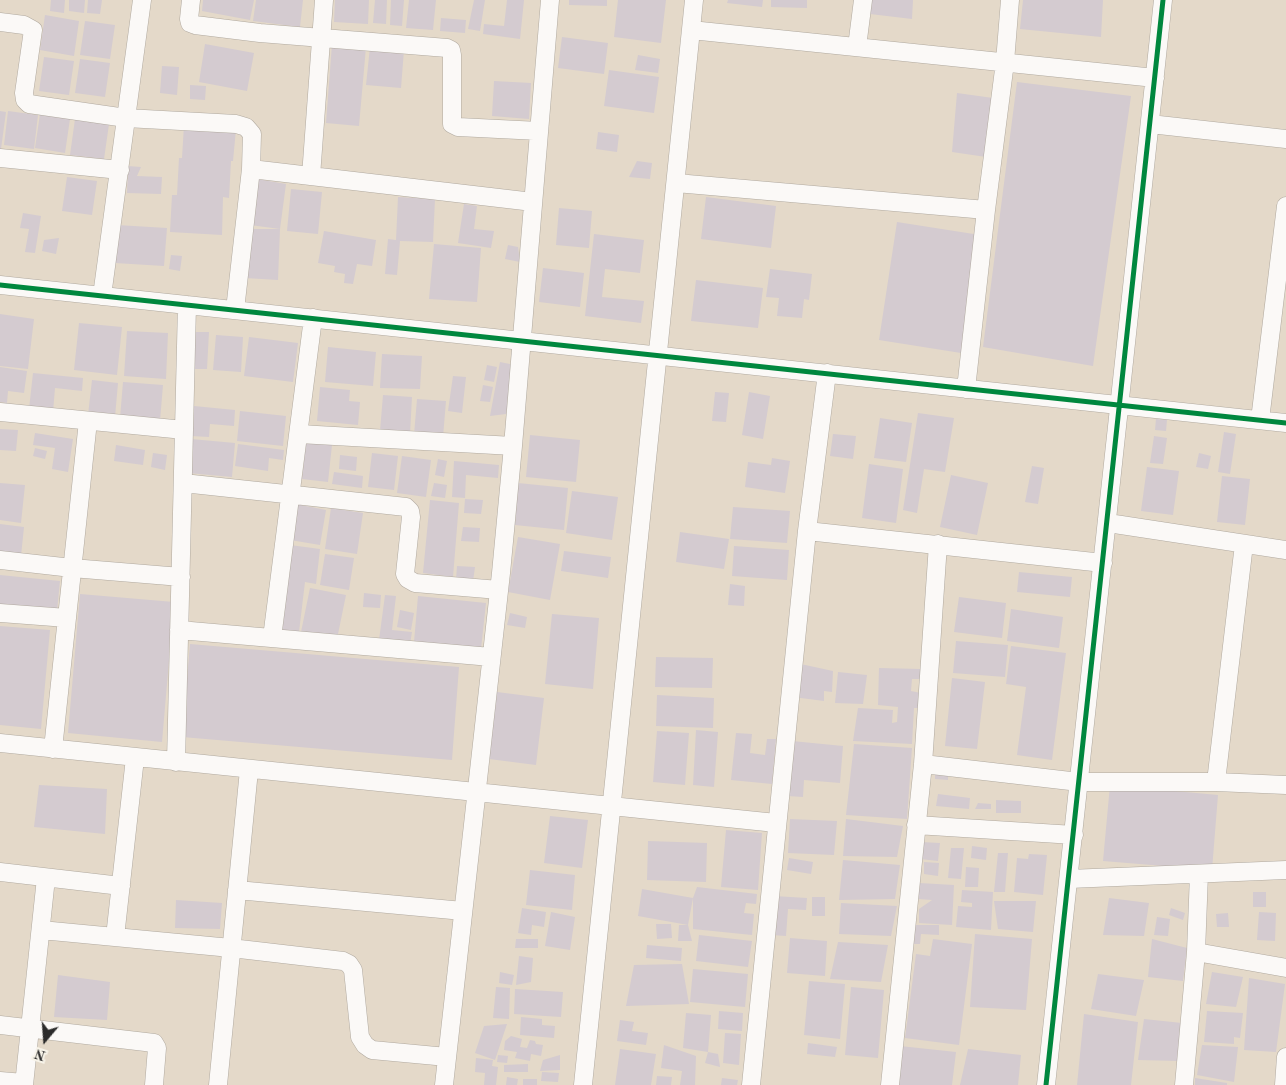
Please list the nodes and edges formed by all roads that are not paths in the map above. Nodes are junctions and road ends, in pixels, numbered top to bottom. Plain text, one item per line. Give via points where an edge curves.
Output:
1 (142, 0) edge
2 (191, 0) edge
3 (324, 0) edge
4 (550, 0) edge
5 (694, 0) edge
6 (863, 0) edge
7 (1010, 0) edge
8 (1163, 0) edge
9 (0, 22) edge
10 (691, 30) junction
11 (322, 37) junction
12 (857, 47) junction
13 (1005, 62) junction
14 (1156, 78) junction
15 (126, 118) junction
16 (1150, 124) junction
17 (539, 131) junction
18 (1286, 139) edge
19 (0, 158) edge
20 (251, 169) junction
21 (120, 170) junction
22 (311, 176) junction
23 (676, 183) junction
24 (533, 202) junction
25 (1286, 206) edge
26 (986, 210) junction
27 (0, 285) edge
28 (102, 296) junction
29 (187, 305) junction
30 (235, 310) junction
31 (314, 318) junction
32 (522, 340) junction
33 (658, 356) junction
34 (827, 374) junction
35 (966, 389) junction
36 (1120, 406) junction
37 (0, 412) edge
38 (1260, 420) junction
39 (88, 421) junction
40 (1286, 423) edge
41 (184, 430) junction
42 (299, 434) junction
43 (513, 446) junction
44 (183, 483) junction
45 (291, 494) junction
46 (1108, 523) junction
47 (807, 531) junction
48 (938, 544) junction
49 (1244, 544) junction
50 (1286, 550) edge
51 (0, 560) edge
52 (1103, 563) junction
53 (72, 568) junction
54 (181, 578) junction
55 (499, 590) junction
56 (0, 613) edge
57 (67, 618) junction
58 (179, 630) junction
59 (272, 638) junction
60 (491, 657) junction
61 (0, 743) edge
62 (53, 749) junction
63 (135, 758) junction
64 (176, 762) junction
65 (923, 764) junction
66 (249, 770) junction
67 (1079, 782) junction
68 (1216, 782) junction
69 (1286, 785) edge
70 (476, 793) junction
71 (612, 805) junction
72 (776, 823) junction
73 (916, 825) junction
74 (1074, 835) junction
75 (1286, 870) edge
76 (0, 872) edge
77 (1199, 874) junction
78 (46, 878) junction
79 (1069, 880) junction
80 (121, 886) junction
81 (237, 890) junction
82 (463, 911) junction
83 (41, 930) junction
84 (115, 936) junction
85 (231, 948) junction
86 (1196, 952) junction
87 (1286, 968) edge
88 (0, 1025) edge
89 (30, 1029) junction
90 (447, 1057) junction
91 (1286, 1057) edge
92 (0, 1081) edge
93 (24, 1084) edge
94 (154, 1085) edge
95 (218, 1085) edge
96 (444, 1085) edge
97 (583, 1085) edge
98 (751, 1085) edge
99 (890, 1085) edge
100 (1046, 1085) edge
101 (1184, 1085) edge
102 (1284, 1085) edge

1 - 15 street
2 - 11 street via 189,19 195,25
3 - 11 street
4 - 17 street
5 - 10 street
6 - 12 street
7 - 13 street
8 - 14 street
9 - 15 street via 24,25 33,30 24,93 29,104
10 - 12 street
10 - 23 street
11 - 17 street via 447,48 452,55 452,124 458,127
11 - 22 street
12 - 13 street
13 - 14 street
13 - 26 street
14 - 16 street
15 - 20 street via 246,127 252,134
15 - 21 street
16 - 18 street
16 - 36 street
17 - 24 street
19 - 21 street
20 - 22 street
20 - 30 street
21 - 28 street
22 - 24 street
23 - 26 street
23 - 33 street
24 - 32 street
25 - 38 street
26 - 35 street
27 - 28 street
28 - 29 street
29 - 30 street
29 - 41 street
30 - 31 street
31 - 32 street
31 - 42 street
32 - 33 street
32 - 43 street
33 - 34 street
33 - 71 street
34 - 35 street
34 - 47 street
35 - 36 street
36 - 38 street
36 - 46 street
37 - 39 street
38 - 40 street
39 - 41 street
39 - 53 street
41 - 44 street
42 - 43 street
42 - 45 street
43 - 55 street
44 - 45 street
44 - 54 street
45 - 55 street via 406,507 412,516 405,574 408,579 415,583
45 - 59 street
46 - 49 street
46 - 52 street
47 - 48 street
47 - 72 street
48 - 52 street
48 - 65 street
49 - 50 street
49 - 68 street
51 - 53 street
52 - 67 street
53 - 54 street
53 - 57 street
54 - 58 street
55 - 60 street
56 - 57 street
57 - 62 street
58 - 59 street
58 - 64 street
59 - 60 street
60 - 70 street
61 - 62 street
62 - 63 street
63 - 64 street
63 - 80 street
64 - 66 street
65 - 67 street
65 - 73 street
66 - 70 street
66 - 81 street
67 - 68 street
67 - 74 street
68 - 69 street
70 - 71 street
70 - 82 street
71 - 72 street
71 - 97 street
72 - 98 street
73 - 74 street
73 - 99 street
74 - 79 street
75 - 77 street
76 - 78 street
77 - 79 street
77 - 86 street
78 - 80 street
78 - 83 street
79 - 100 street
80 - 84 street
81 - 82 street
81 - 85 street
82 - 90 street
83 - 84 street
83 - 89 street
84 - 85 street
85 - 90 street via 349,964 353,970 360,1037 365,1045 372,1050
85 - 95 street
86 - 87 street
86 - 101 street
88 - 89 street
89 - 93 street
89 - 94 street via 154,1043 157,1048
90 - 96 street
91 - 102 street
92 - 93 street

